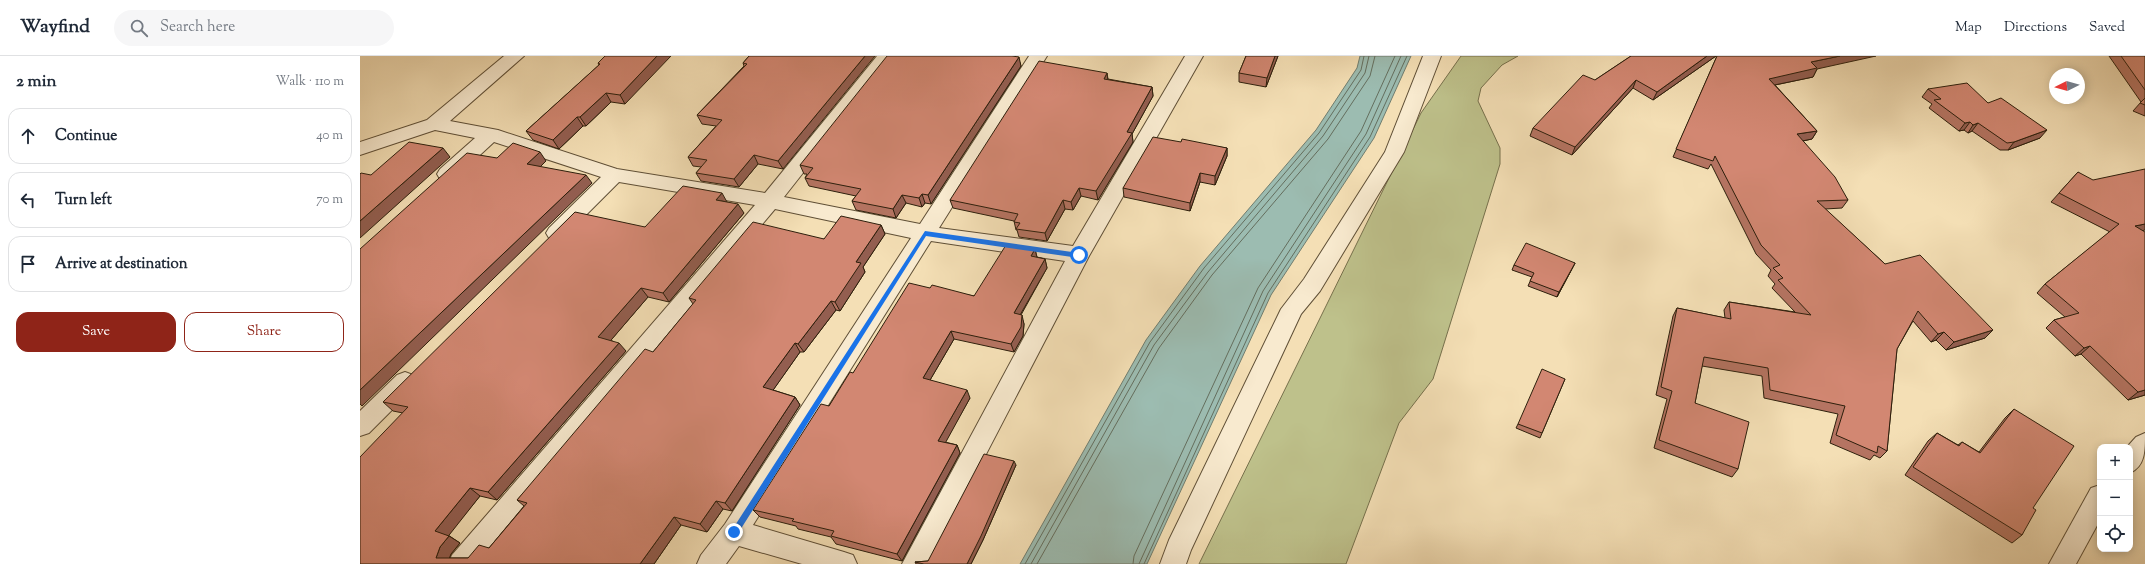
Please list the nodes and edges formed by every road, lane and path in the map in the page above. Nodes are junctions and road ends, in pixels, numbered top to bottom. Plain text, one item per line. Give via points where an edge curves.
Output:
1 (515, 56) edge
2 (886, 56) edge
3 (1038, 56) edge
4 (1194, 56) edge
5 (1432, 56) edge
6 (434, 124) junction
7 (491, 134) junction
8 (360, 149) edge
9 (615, 175) junction
10 (434, 185) edge
11 (770, 201) junction
12 (925, 233) junction
13 (541, 248) edge
14 (1079, 255) junction
15 (417, 371) edge
16 (360, 426) edge
17 (2145, 444) edge
18 (2133, 458) edge
19 (2097, 501) edge
20 (734, 532) junction
21 (461, 564) edge
22 (710, 564) edge
23 (844, 564) edge
24 (915, 564) edge
25 (1173, 564) edge
26 (2062, 564) edge

1 - 6 street
2 - 11 street
3 - 12 street
4 - 14 street
5 - 25 street via 1394,152 1312,285 1292,309
6 - 7 street
6 - 8 street
7 - 9 street
7 - 10 street
9 - 11 street
9 - 13 street
11 - 12 street
11 - 21 street
12 - 14 street
12 - 20 street
14 - 24 street
15 - 16 street
17 - 18 street
19 - 26 street
20 - 22 street
20 - 23 street

